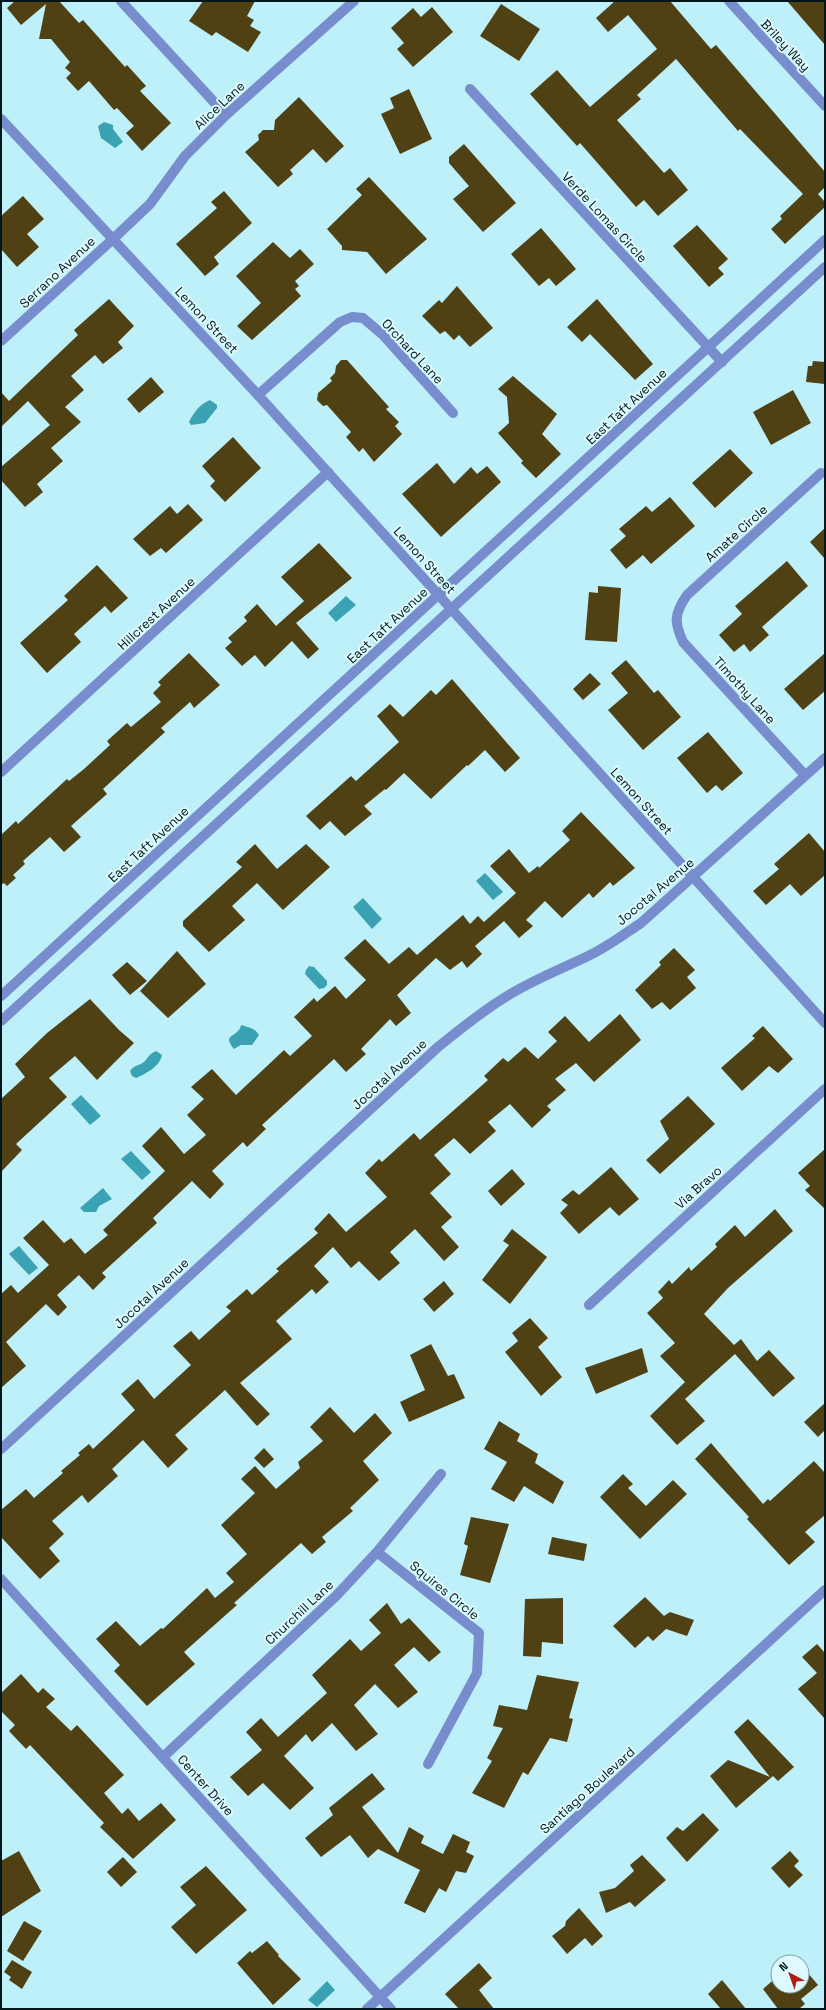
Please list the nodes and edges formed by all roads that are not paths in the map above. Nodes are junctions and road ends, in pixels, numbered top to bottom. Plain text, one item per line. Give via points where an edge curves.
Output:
1 (121, 1) edge
2 (354, 1) edge
3 (729, 1) edge
4 (470, 89) dead end
5 (825, 106) edge
6 (226, 115) junction
7 (1, 119) edge
8 (113, 239) junction
9 (825, 240) edge
10 (825, 267) edge
11 (1, 341) edge
12 (708, 347) junction
13 (722, 362) junction
14 (258, 395) junction
15 (453, 413) dead end
16 (328, 472) junction
17 (821, 473) dead end
18 (438, 595) junction
19 (450, 608) junction
20 (676, 618) joint
21 (825, 758) edge
22 (1, 772) edge
23 (805, 775) junction
24 (158, 852) junction
25 (171, 865) junction
26 (693, 878) junction
27 (28, 971) junction
28 (41, 984) junction
29 (1, 996) edge
30 (1, 1021) edge
31 (825, 1023) edge
32 (825, 1089) edge
33 (589, 1305) dead end
34 (1, 1449) edge
35 (441, 1474) dead end
36 (377, 1552) junction
37 (1, 1580) edge
38 (825, 1590) edge
39 (163, 1757) junction
40 (428, 1764) dead end
41 (380, 1997) junction
42 (367, 2009) edge
43 (391, 2009) edge

1 - 6 street
2 - 6 street, Alice Lane
3 - 5 street, Briley Way
4 - 12 street, Verde Lomas Circle
6 - 8 street, Alice Lane via 185,156 150,204
7 - 8 street, Lemon Street
8 - 11 street, Serrano Avenue
8 - 14 street, Lemon Street
9 - 12 street, East Taft Avenue
10 - 13 street
12 - 13 street, Verde Lomas Circle
12 - 18 street, East Taft Avenue
13 - 19 street
14 - 15 street, Orchard Lane via 340,322 352,317 363,318 383,335
14 - 16 street, Lemon Street
16 - 18 street, Lemon Street
16 - 22 street, Hillcrest Avenue
17 - 20 street, Amate Circle via 686,595 678,608
18 - 19 street, Lemon Street
18 - 24 street, East Taft Avenue
19 - 25 street
19 - 26 street, Lemon Street
20 - 23 street, Timothy Lane via 683,642
21 - 23 street, Jocotal Avenue
23 - 26 street, Jocotal Avenue
24 - 25 street
24 - 27 street, East Taft Avenue
25 - 28 street
26 - 31 street, Lemon Street
26 - 34 street, Jocotal Avenue via 619,939 504,998 438,1047
27 - 28 street
27 - 29 street, East Taft Avenue
28 - 30 street
32 - 33 street, Via Bravo
35 - 36 street, Churchill Lane
36 - 39 street, Churchill Lane via 336,1596
36 - 40 street, Squires Circle via 479,1633 477,1673
37 - 39 street, Center Drive
38 - 41 street, Santiago Boulevard
39 - 41 street, Center Drive
41 - 42 street, Santiago Boulevard
41 - 43 street, Center Drive

